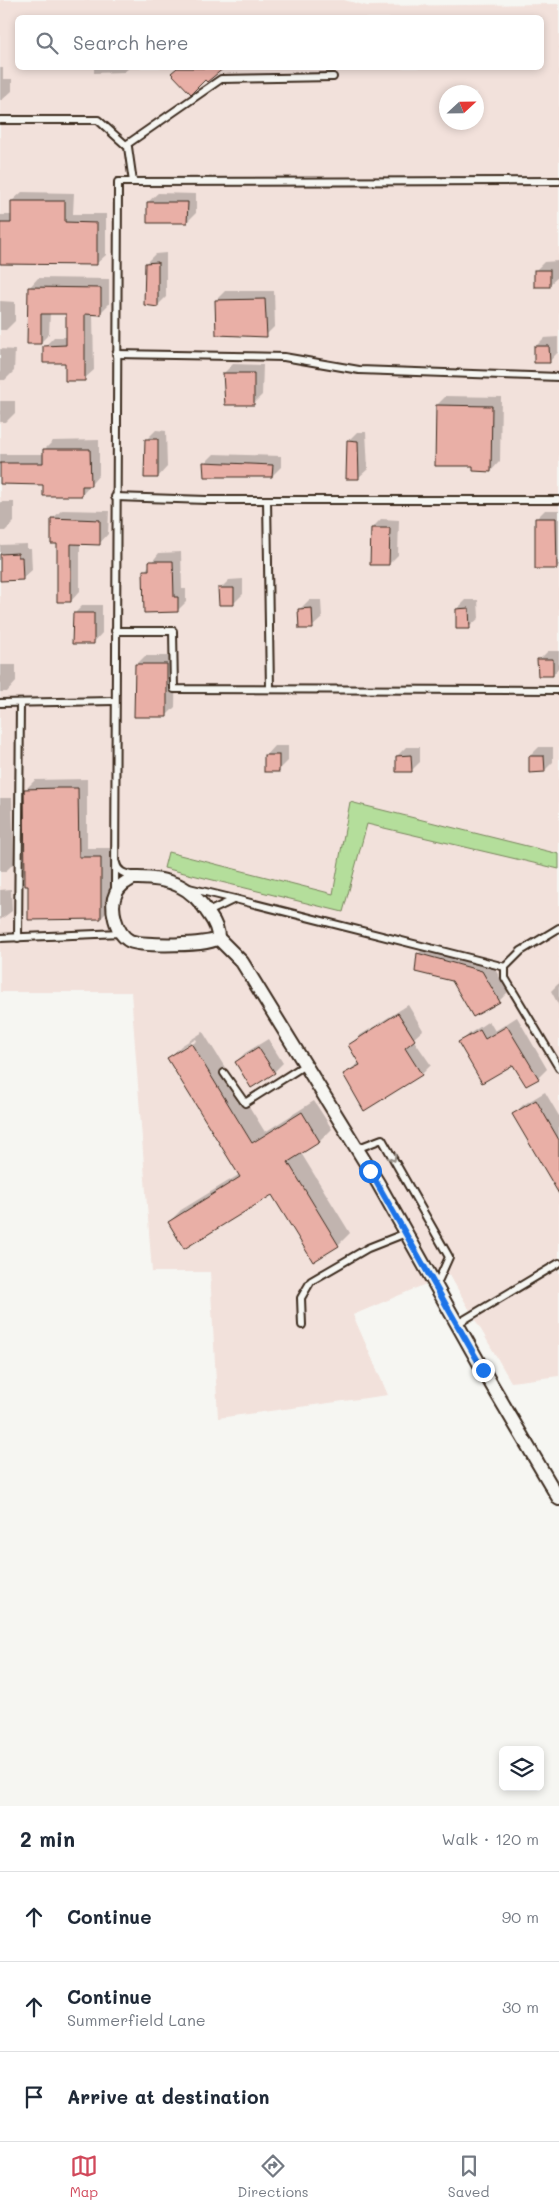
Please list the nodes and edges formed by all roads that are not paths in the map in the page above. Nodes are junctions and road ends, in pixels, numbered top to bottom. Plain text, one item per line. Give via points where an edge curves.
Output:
1 (333, 77) dead end
2 (0, 120) edge
3 (126, 145) junction
4 (559, 181) edge
5 (133, 182) junction
6 (116, 354) junction
7 (559, 377) edge
8 (115, 497) junction
9 (267, 500) junction
10 (559, 500) edge
11 (115, 631) junction
12 (270, 689) junction
13 (559, 690) edge
14 (114, 701) junction
15 (20, 702) junction
16 (0, 703) edge
17 (114, 850) junction
18 (151, 878) junction
19 (185, 888) junction
20 (115, 894) junction
21 (235, 899) junction
22 (208, 912) junction
23 (559, 928) edge
24 (122, 934) junction
25 (0, 938) edge
26 (18, 938) junction
27 (218, 938) junction
28 (505, 967) junction
29 (305, 1065) junction
30 (559, 1068) edge
31 (224, 1073) dead end
32 (356, 1149) junction
33 (406, 1233) junction
34 (559, 1263) edge
35 (436, 1286) junction
36 (457, 1324) junction
37 (302, 1325) dead end
38 (559, 1499) edge

1 - 3 lane via 221,79
2 - 3 lane via 98,120
3 - 5 lane
4 - 5 lane
5 - 6 lane via 118,182
6 - 7 lane via 284,357 359,370
6 - 8 lane
8 - 9 lane
8 - 11 lane
9 - 10 lane
9 - 12 lane
11 - 12 lane via 173,631 174,689
11 - 14 lane
12 - 13 lane
14 - 15 lane
14 - 17 lane
15 - 16 lane
15 - 26 lane
17 - 18 lane via 117,868 121,872
17 - 20 lane
18 - 19 street
18 - 20 street via 133,878 122,884
19 - 21 lane
19 - 22 street via 195,894
20 - 24 street via 113,907
21 - 22 lane
21 - 28 lane
22 - 27 street via 218,931
23 - 28 lane via 520,951
24 - 26 lane
24 - 27 street via 135,943 208,943
25 - 26 lane
27 - 29 street via 242,962
28 - 30 lane via 505,978
29 - 31 lane via 246,1102
29 - 32 street
32 - 33 street
32 -> 35 lane via 382,1139 449,1257
33 - 35 street
33 - 37 lane via 368,1248 310,1281 301,1298
34 - 36 lane
35 - 36 street
36 - 38 street

